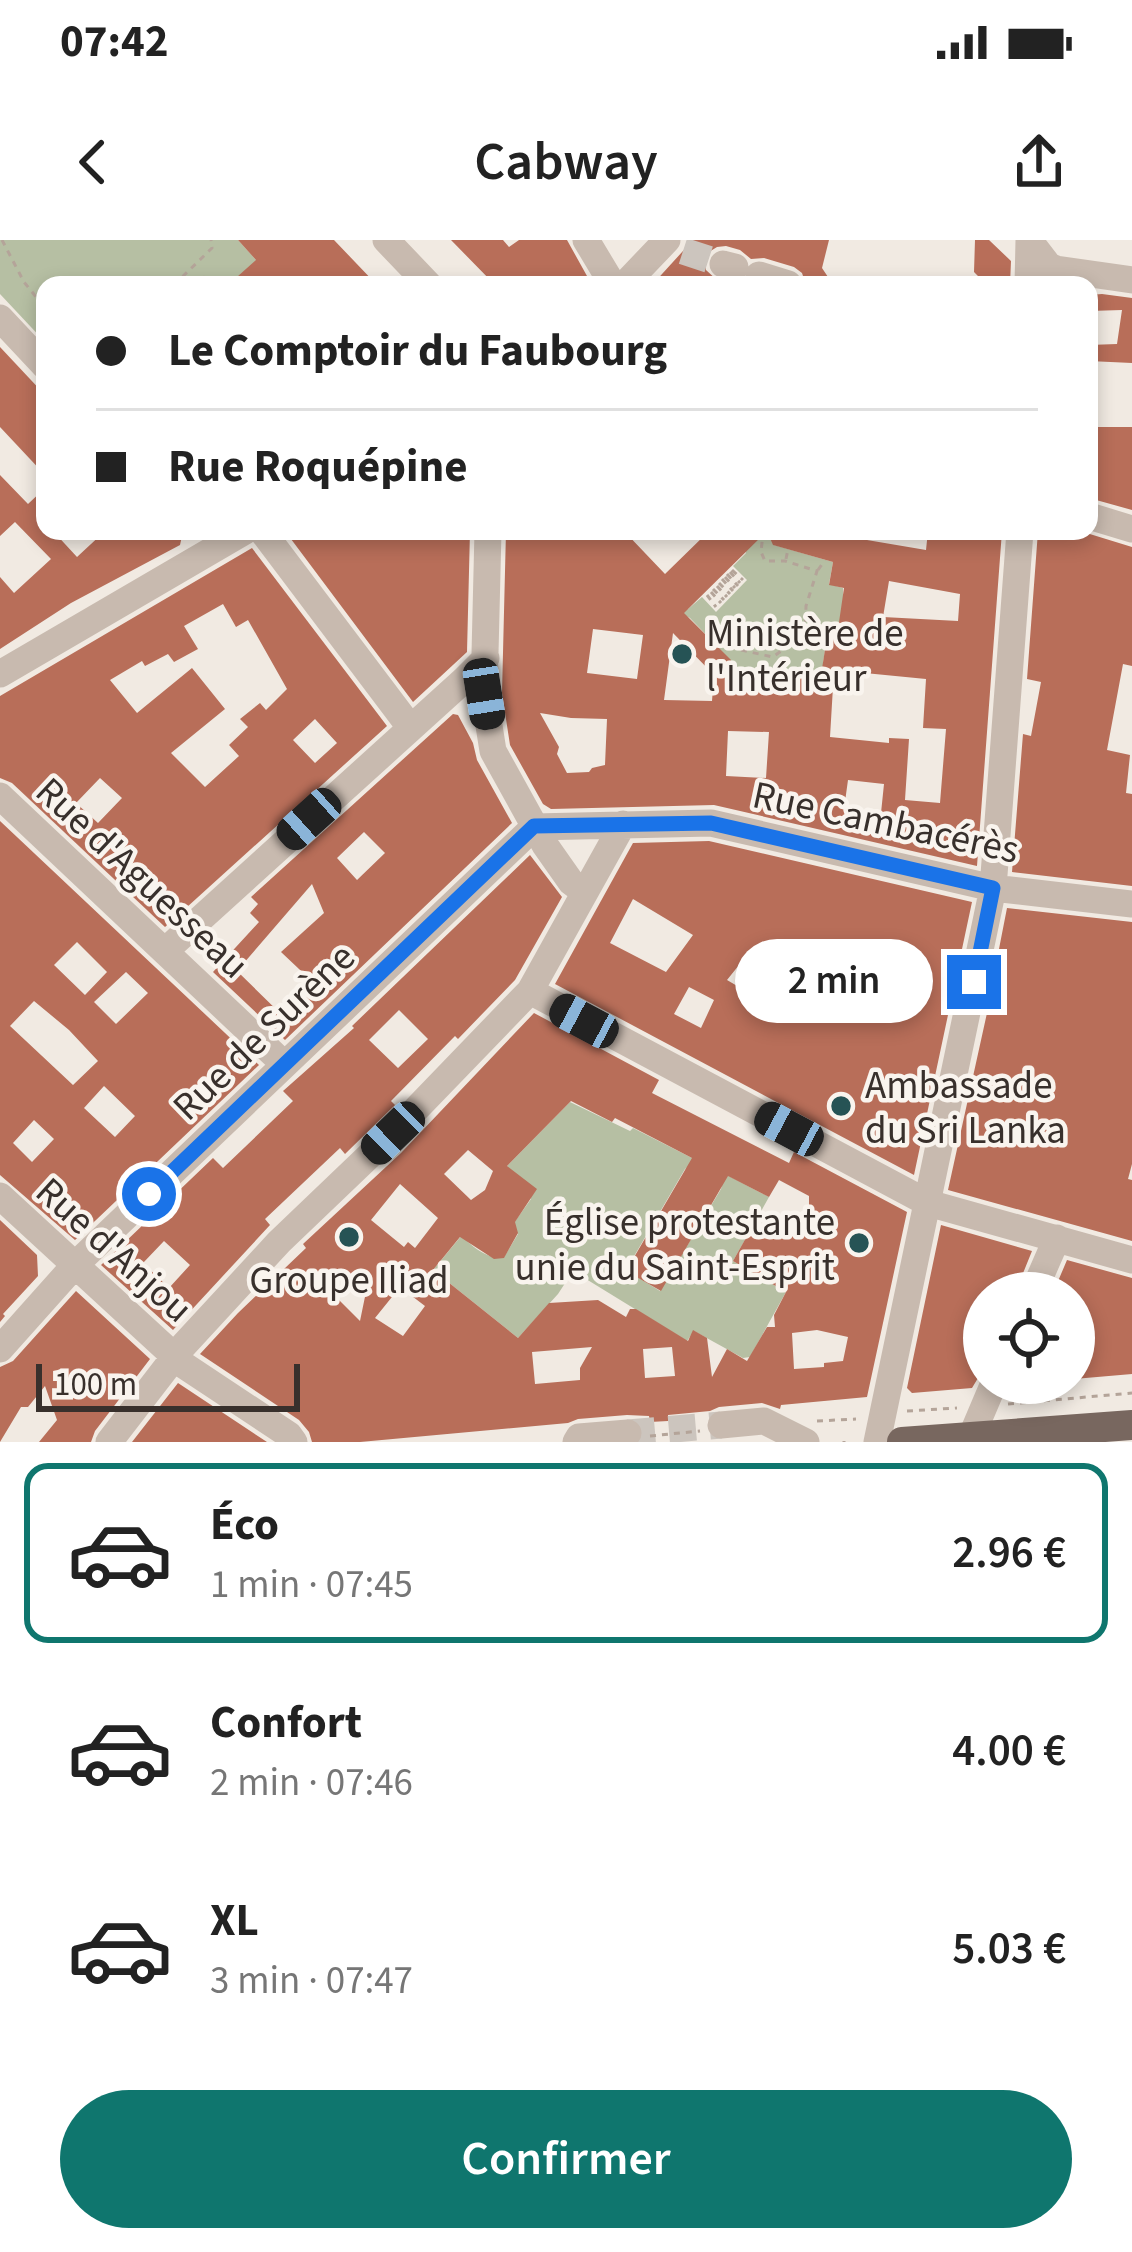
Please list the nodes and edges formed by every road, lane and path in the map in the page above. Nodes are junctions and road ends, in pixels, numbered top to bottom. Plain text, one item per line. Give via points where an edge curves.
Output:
1 (2, 240) edge
2 (211, 240) edge
3 (386, 240) edge
4 (586, 240) edge
5 (1029, 240) edge
6 (671, 245) edge
7 (1132, 265) edge
8 (739, 269) tunnel mouth
9 (183, 276) edge
10 (420, 276) edge
11 (608, 276) edge
12 (635, 276) edge
13 (762, 276) edge
14 (1028, 276) edge
15 (1132, 280) edge
16 (36, 297) edge
17 (0, 318) edge
18 (36, 356) edge
19 (1098, 519) edge
20 (1132, 529) edge
21 (205, 540) edge
22 (269, 540) edge
23 (488, 540) edge
24 (763, 540) edge
25 (1020, 540) edge
26 (788, 549) dead end
27 (825, 560) dead end
28 (785, 561) junction
29 (817, 571) junction
30 (720, 582) junction
31 (731, 593) junction
32 (720, 639) dead end
33 (486, 658) junction
34 (0, 674) edge
35 (410, 727) junction
36 (0, 796) edge
37 (622, 824) junction
38 (534, 826) junction
39 (993, 888) junction
40 (583, 891) junction
41 (1132, 904) edge
42 (164, 951) junction
43 (530, 991) junction
44 (284, 1064) junction
45 (0, 1196) edge
46 (928, 1203) junction
47 (1057, 1238) junction
48 (1132, 1259) edge
49 (75, 1265) junction
50 (1042, 1272) edge
51 (0, 1349) edge
52 (175, 1356) junction
53 (1095, 1393) edge
54 (1132, 1393) edge
55 (963, 1399) edge
56 (985, 1404) edge
57 (884, 1413) junction
58 (688, 1425) dead end
59 (1132, 1425) edge
60 (707, 1427) junction
61 (811, 1432) edge
62 (641, 1434) joint
63 (969, 1440) edge
64 (109, 1442) edge
65 (294, 1442) edge
66 (576, 1442) edge
67 (877, 1442) edge
68 (902, 1442) edge

1 - 16 path
2 - 9 path
3 - 10 street
4 - 11 street
5 - 7 street via 1050,252
5 - 14 street
5 - 15 street via 1049,266
6 - 12 street
8 - 13 street
17 - 18 street
19 - 20 street
21 - 34 street
22 - 35 street
23 - 33 street
24 - 28 path via 765,561
25 - 39 street via 1020,724
26 - 28 path
27 - 29 path
28 - 29 path
29 - 32 path via 805,633 796,642 773,657
30 - 31 path
30 - 31 path
30 - 31 path
30 - 31 path
33 - 35 street
33 - 38 street via 494,751
35 - 42 street
36 - 42 street, Rue d'Aguesseau
37 - 38 street, Rue Cambacérès
37 - 39 street, Rue Cambacérès via 711,823
37 - 40 street
38 - 40 street
38 - 44 street, Rue de Surène
39 - 41 street, Rue Cambacérès
39 - 46 street
40 - 43 street
42 - 44 street, Rue d'Aguesseau
43 - 46 street
43 - 52 street
44 - 49 street, Rue de Surène
45 - 49 street, Rue d'Anjou
46 - 47 street
46 - 57 street
47 - 48 street
47 - 50 street
49 - 51 street, Rue de Surène
49 - 52 street, Rue d'Anjou
52 - 64 street
52 - 65 street, Rue d'Anjou
53 - 54 path
55 - 57 path
56 - 63 street
57 - 61 path
57 - 67 street
58 - 60 path
59 - 63 main road
60 - 61 street via 764,1421
60 - 62 path
62 - 66 street
63 - 68 main road

